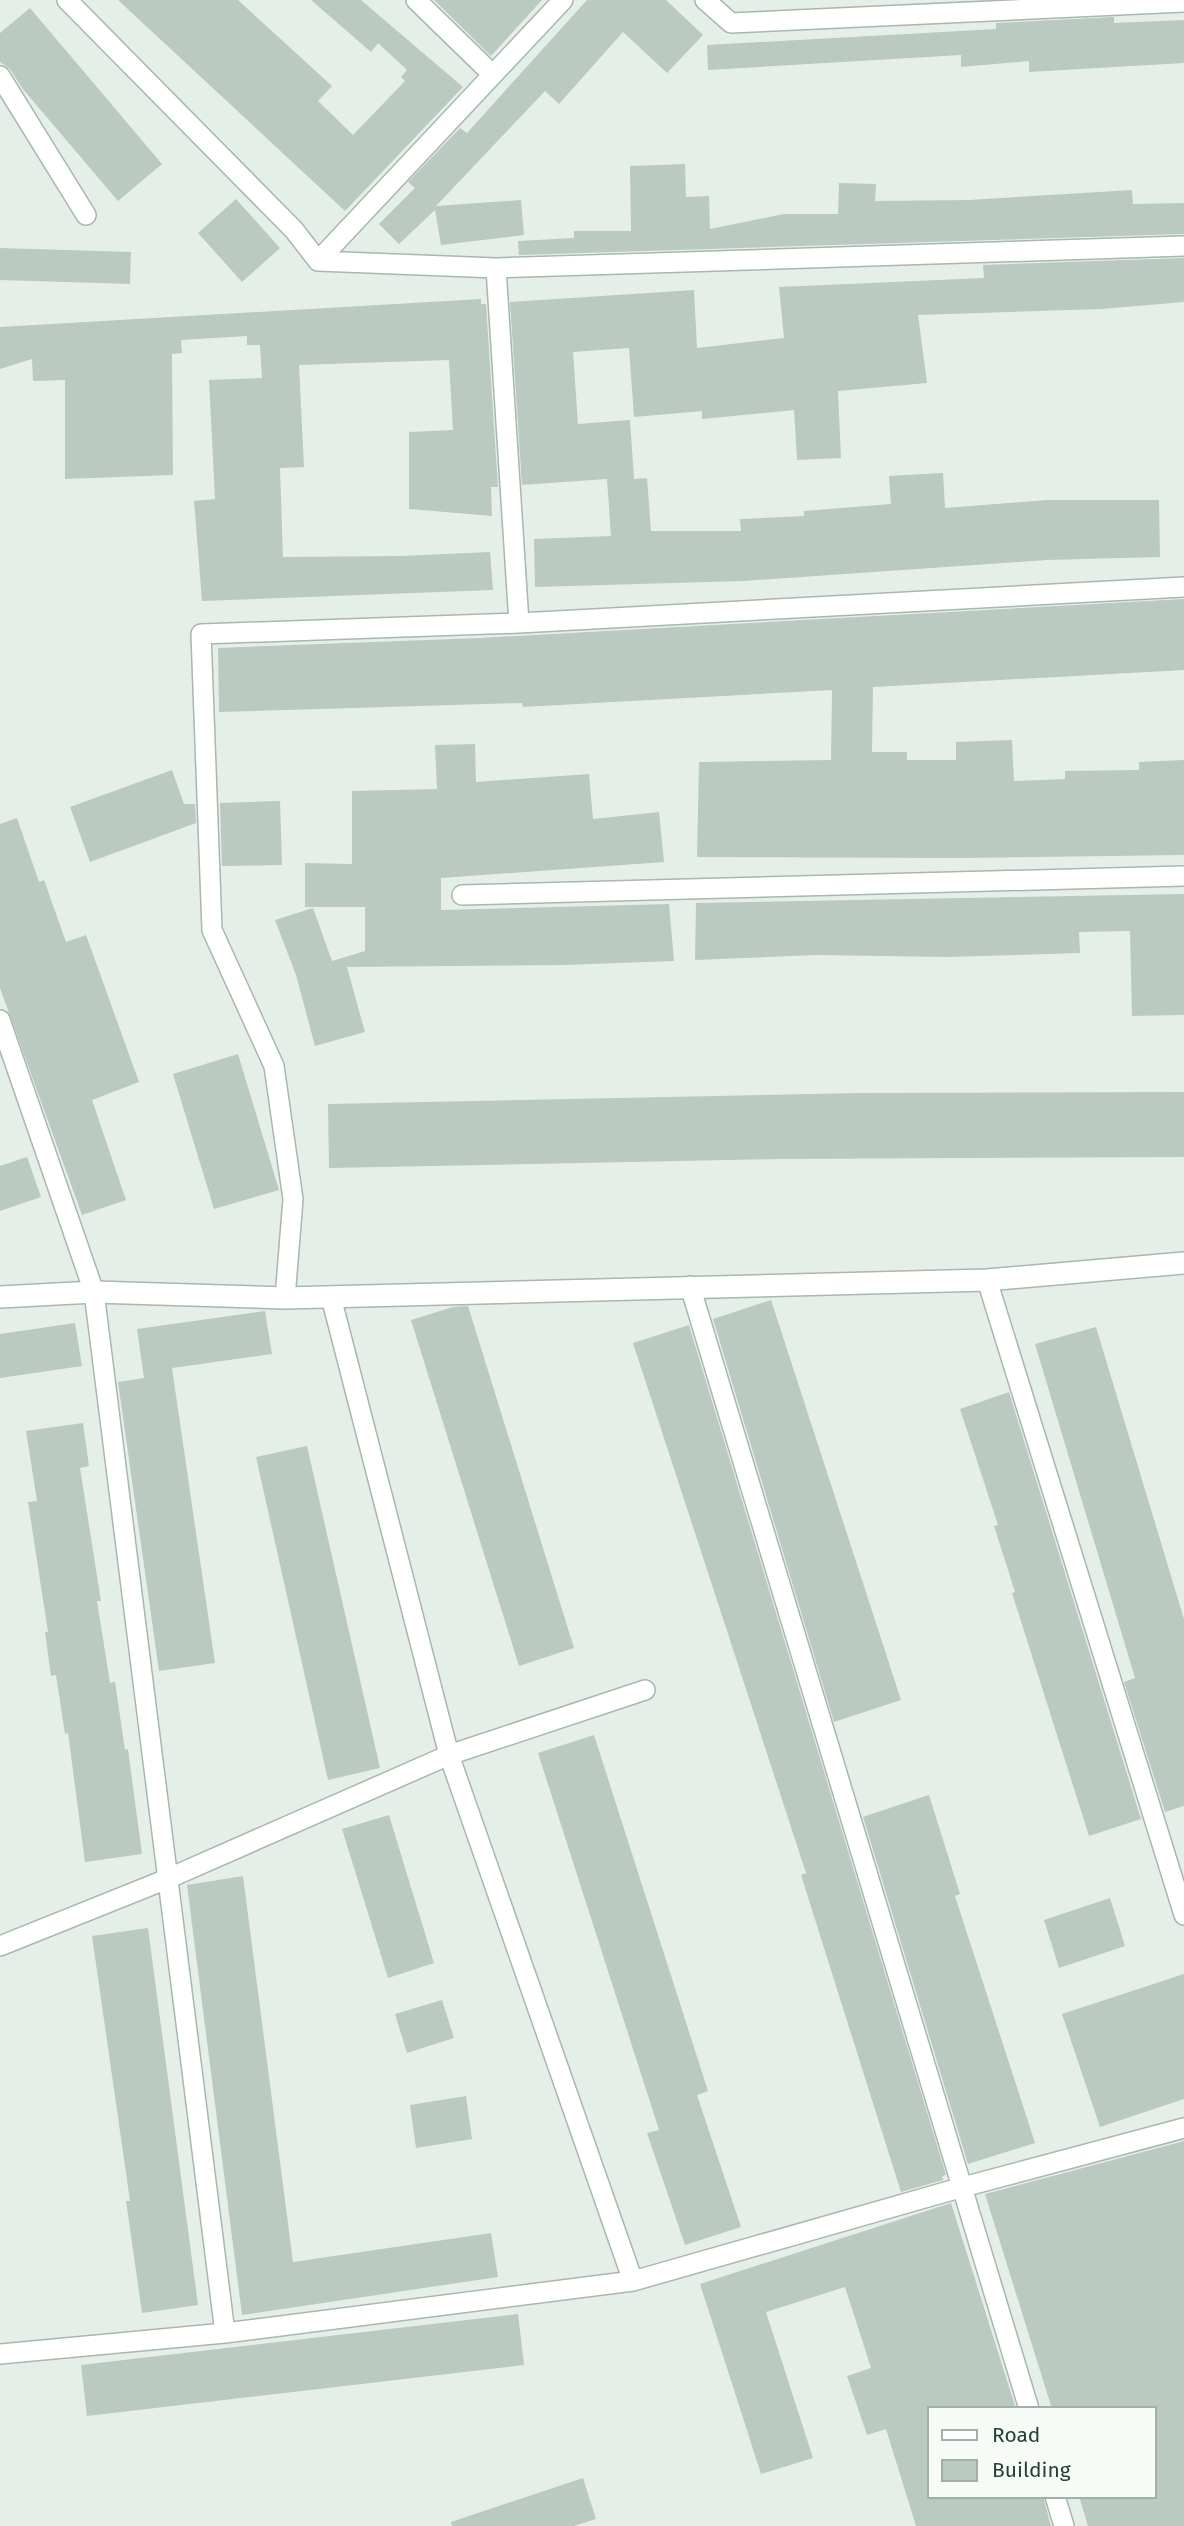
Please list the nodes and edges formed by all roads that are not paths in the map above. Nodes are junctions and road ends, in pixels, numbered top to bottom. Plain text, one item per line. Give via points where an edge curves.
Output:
1 (67, 0) edge
2 (416, 0) edge
3 (563, 0) edge
4 (705, 0) edge
5 (1184, 2) edge
6 (491, 73) junction
7 (0, 76) edge
8 (86, 215) dead end
9 (1184, 246) edge
10 (318, 261) junction
11 (496, 268) junction
12 (1184, 587) edge
13 (519, 623) junction
14 (1184, 876) edge
15 (462, 895) dead end
16 (0, 1020) edge
17 (1184, 1263) edge
18 (987, 1280) junction
19 (690, 1286) junction
20 (94, 1292) junction
21 (0, 1297) edge
22 (331, 1297) junction
23 (285, 1298) junction
24 (645, 1690) dead end
25 (449, 1755) junction
26 (167, 1879) junction
27 (1184, 1915) edge
28 (0, 1946) edge
29 (1184, 2128) edge
30 (963, 2187) junction
31 (633, 2281) junction
32 (225, 2333) junction
33 (0, 2354) edge
34 (1028, 2407) edge
35 (1056, 2498) edge
36 (1064, 2526) edge

1 - 10 street via 294,230
2 - 6 street
3 - 6 street
4 - 5 street via 731,23
6 - 10 street
7 - 8 street
9 - 11 street
10 - 11 street
11 - 13 street
12 - 13 street
13 - 23 street via 201,634 212,930 274,1066 293,1199
14 - 15 street
16 - 20 street
17 - 18 street
18 - 19 street
18 - 27 street
19 - 22 street
19 - 30 street
20 - 21 street
20 - 23 street
20 - 26 street
22 - 23 street
22 - 25 street
24 - 25 street
25 - 26 street
25 - 31 street
26 - 28 street
26 - 32 street
29 - 30 street
30 - 31 street
30 - 34 street
31 - 32 street
32 - 33 street
35 - 36 street

